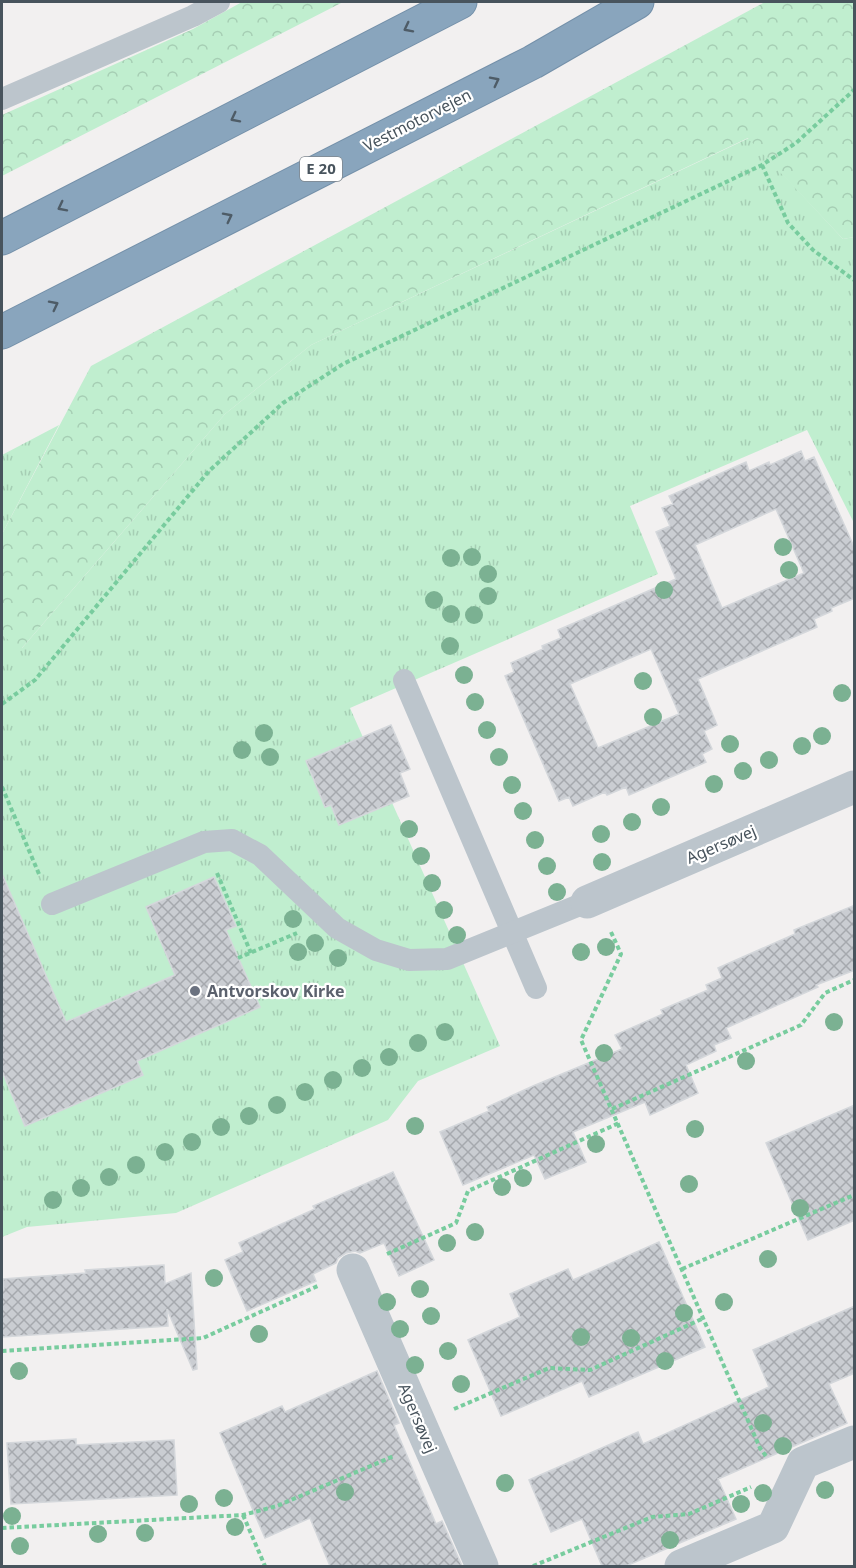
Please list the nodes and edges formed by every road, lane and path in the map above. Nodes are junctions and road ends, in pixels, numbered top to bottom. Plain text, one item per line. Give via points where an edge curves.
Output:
1 (219, 2) edge
2 (460, 2) edge
3 (637, 2) edge
4 (855, 90) edge
5 (2, 99) edge
6 (762, 165) junction
7 (2, 238) edge
8 (855, 280) edge
9 (2, 332) edge
10 (404, 680) dead end
11 (2, 704) edge
12 (2, 787) edge
13 (855, 787) edge
14 (204, 842) junction
15 (592, 900) junction
16 (52, 904) joint
17 (512, 932) junction
18 (257, 950) dead end
19 (251, 953) junction
20 (238, 958) dead end
21 (855, 980) edge
22 (536, 988) dead end
23 (612, 1109) junction
24 (855, 1195) edge
25 (682, 1269) junction
26 (353, 1270) dead end
27 (704, 1318) junction
28 (424, 1433) junction
29 (855, 1442) edge
30 (792, 1468) junction
31 (243, 1515) junction
32 (2, 1528) edge
33 (265, 1566) edge
34 (482, 1566) edge
35 (533, 1566) edge
36 (681, 1566) edge

1 - 5 lane
2 -> 7 highway
9 -> 3 highway, Vestmotorvejen / E 20 via 533,62
4 - 6 path via 796,143
6 - 8 path via 788,222 813,250
6 - 11 path via 343,364 283,403 209,471 35,680
10 - 17 lane
12 - 16 path
13 - 15 street, Agersøvej
14 - 16 lane
14 - 17 lane via 232,840 260,855 337,928 376,950 410,960 447,958
14 - 19 path
15 - 17 lane
15 - 23 path via 621,954 581,1040
17 - 22 lane
18 - 19 path
19 - 20 path
21 - 23 path via 825,993 801,1025
23 - 25 path
24 - 25 path
25 - 27 path
26 - 28 street, Agersøvej
27 - 28 path via 590,1370 549,1368
27 - 30 path via 760,1448
28 - 31 path via 277,1506
28 - 34 street, Agersøvej
29 - 30 street
30 - 35 path via 688,1514 652,1517
30 - 36 street via 773,1527
31 - 32 path
31 - 33 path

